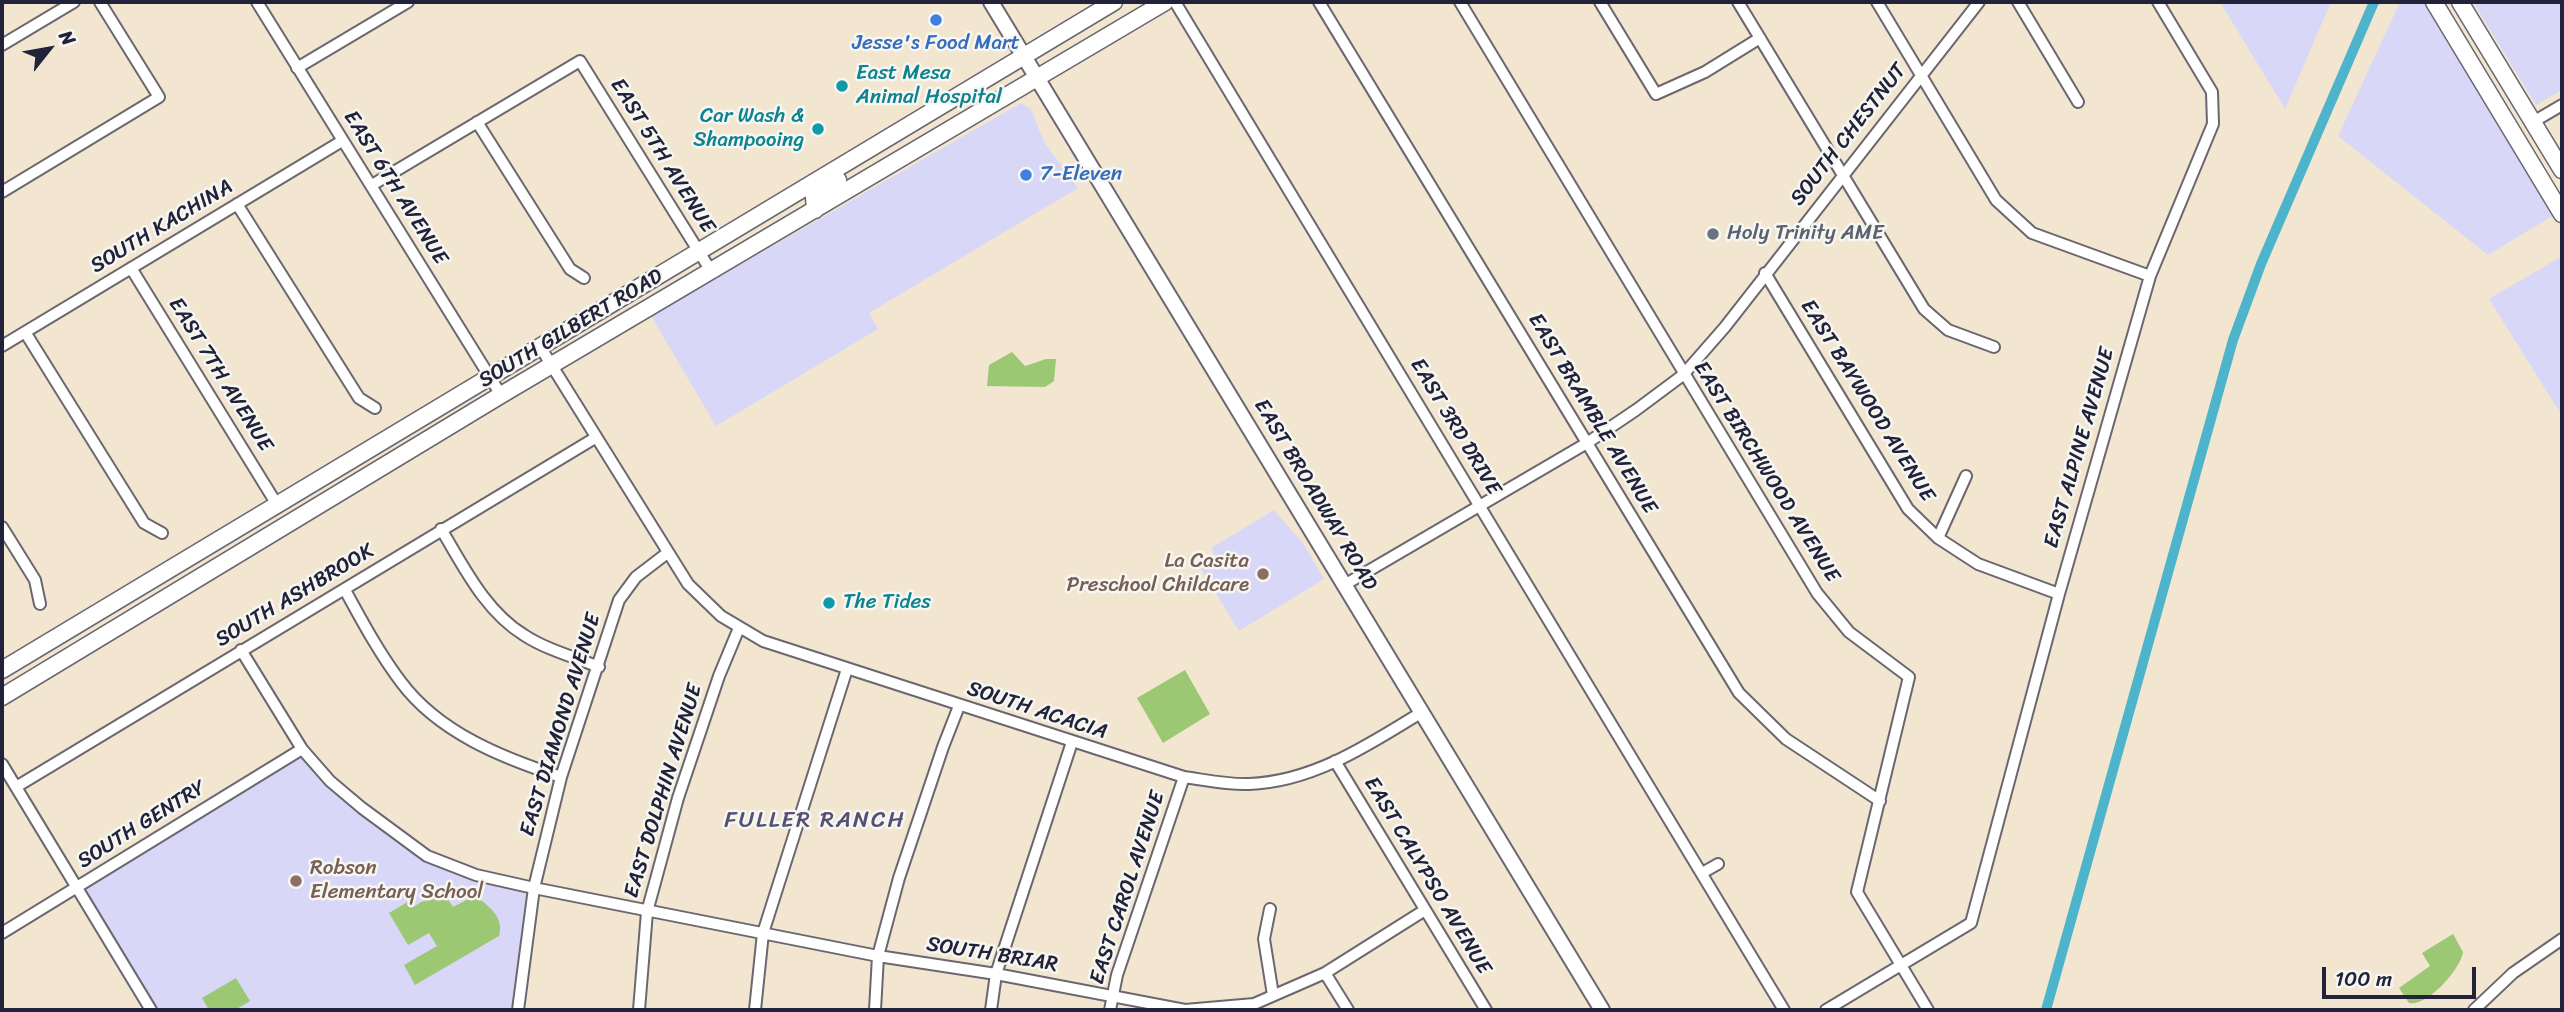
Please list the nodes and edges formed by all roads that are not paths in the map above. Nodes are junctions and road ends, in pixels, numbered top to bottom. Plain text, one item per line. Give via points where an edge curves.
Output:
1 (74, 2) edge
2 (100, 2) edge
3 (257, 2) edge
4 (408, 2) edge
5 (991, 2) edge
6 (1114, 2) edge
7 (1165, 2) edge
8 (1175, 2) edge
9 (1319, 2) edge
10 (1460, 2) edge
11 (1600, 2) edge
12 (1738, 2) edge
13 (1877, 2) edge
14 (1979, 2) edge
15 (2018, 2) edge
16 (2158, 2) edge
17 (2434, 2) edge
18 (2460, 2) edge
19 (1760, 38) junction
20 (2, 45) edge
21 (2488, 48) junction
22 (1024, 54) junction
23 (2469, 59) junction
24 (297, 68) junction
25 (1921, 75) junction
26 (1038, 77) junction
27 (2078, 102) dead end
28 (2562, 105) edge
29 (477, 122) junction
30 (2533, 122) junction
31 (342, 141) junction
32 (872, 147) junction
33 (2562, 170) edge
34 (1842, 174) junction
35 (372, 185) junction
36 (2, 192) edge
37 (237, 204) junction
38 (777, 205) junction
39 (815, 210) junction
40 (2562, 214) edge
41 (747, 250) junction
42 (698, 251) junction
43 (131, 268) junction
44 (710, 271) junction
45 (1765, 273) junction
46 (2150, 275) junction
47 (584, 278) dead end
48 (25, 332) junction
49 (539, 345) junction
50 (2, 346) edge
51 (1994, 347) dead end
52 (551, 365) junction
53 (489, 375) junction
54 (1683, 375) junction
55 (501, 395) junction
56 (375, 408) dead end
57 (595, 438) junction
58 (1587, 443) junction
59 (1966, 476) dead end
60 (276, 503) junction
61 (1480, 506) junction
62 (2, 527) edge
63 (441, 529) junction
64 (162, 533) dead end
65 (1938, 538) junction
66 (666, 554) junction
67 (1346, 584) junction
68 (345, 590) junction
69 (2059, 594) junction
70 (40, 604) dead end
71 (739, 628) junction
72 (241, 650) junction
73 (598, 667) junction
74 (847, 668) junction
75 (2, 670) edge
76 (2, 697) edge
77 (960, 706) junction
78 (1422, 712) junction
79 (1072, 742) junction
80 (302, 749) junction
81 (1335, 761) junction
82 (2, 764) edge
83 (561, 777) junction
84 (1184, 777) junction
85 (16, 787) junction
86 (1880, 801) junction
87 (1718, 863) dead end
88 (1702, 873) junction
89 (77, 888) junction
90 (534, 888) junction
91 (1270, 909) dead end
92 (1425, 910) junction
93 (647, 912) junction
94 (2, 933) edge
95 (763, 933) junction
96 (2562, 939) edge
97 (878, 956) junction
98 (1900, 966) junction
99 (1325, 973) junction
100 (996, 974) junction
101 (1112, 995) junction
102 (1273, 995) junction
103 (1227, 1009) edge
104 (151, 1010) edge
105 (518, 1010) edge
106 (639, 1010) edge
107 (755, 1010) edge
108 (875, 1010) edge
109 (991, 1010) edge
110 (1110, 1010) edge
111 (1348, 1010) edge
112 (1486, 1010) edge
113 (1602, 1010) edge
114 (1783, 1010) edge
115 (1826, 1010) edge
116 (1928, 1010) edge
117 (2474, 1010) edge

1 - 20 street
2 - 36 street via 159,97
3 - 24 street, EAST 6TH AVENUE
4 - 24 street
5 - 22 main road, EAST BROADWAY ROAD
6 - 22 main road, SOUTH GILBERT ROAD
7 - 26 main road, SOUTH GILBERT ROAD
8 - 61 street, EAST 3RD DRIVE
9 - 58 street, EAST BRAMBLE AVENUE
10 - 54 street, EAST BIRCHWOOD AVENUE
11 - 19 street via 1656,94 1705,72
12 - 19 street
13 - 25 street
14 - 25 street, SOUTH CHESTNUT
15 - 27 street
16 - 46 street, EAST ALPINE AVENUE via 2212,92 2213,124
17 - 23 main road
18 - 21 main road
19 - 34 street
21 - 23 main road
21 - 30 main road
22 - 26 main road, EAST BROADWAY ROAD
22 - 32 main road, SOUTH GILBERT ROAD
23 - 40 main road
24 - 31 street, EAST 6TH AVENUE
25 - 34 street, SOUTH CHESTNUT
25 - 46 street via 1996,200 2032,233
26 - 39 main road, SOUTH GILBERT ROAD
26 - 67 main road, EAST BROADWAY ROAD
28 - 30 street
29 - 35 street
29 - 42 street, EAST 5TH AVENUE via 580,61
29 - 47 street via 570,269
30 - 33 main road
31 - 35 street, EAST 6TH AVENUE
31 - 37 street, SOUTH KACHINA
32 - 38 main road, SOUTH GILBERT ROAD
32 - 39 main road via 862,163 816,195
34 - 45 street, SOUTH CHESTNUT
34 - 51 street via 1924,309 1948,331
35 - 53 street, EAST 6TH AVENUE
37 - 43 street, SOUTH KACHINA
37 - 56 street via 359,398
38 - 41 main road via 778,218
38 - 42 main road, SOUTH GILBERT ROAD
39 - 41 main road, SOUTH GILBERT ROAD
41 - 44 main road, SOUTH GILBERT ROAD
42 - 44 street, EAST 5TH AVENUE
42 - 49 main road, SOUTH GILBERT ROAD
43 - 48 street, SOUTH KACHINA
43 - 60 street, EAST 7TH AVENUE
44 - 52 main road, SOUTH GILBERT ROAD
45 - 54 street, SOUTH CHESTNUT
45 - 65 street, EAST BAYWOOD AVENUE via 1908,509
46 - 69 street, EAST ALPINE AVENUE
48 - 50 street, SOUTH KACHINA
48 - 64 street via 144,523
49 - 52 street, SOUTH ACACIA
49 - 53 main road, SOUTH GILBERT ROAD
52 - 55 main road, SOUTH GILBERT ROAD
52 - 57 street, SOUTH ACACIA
53 - 55 street, EAST 6TH AVENUE
53 - 60 main road, SOUTH GILBERT ROAD
54 - 58 street, SOUTH CHESTNUT
54 - 86 street, EAST BIRCHWOOD AVENUE via 1817,593 1849,632 1909,677
55 - 76 main road, SOUTH GILBERT ROAD
57 - 63 street, SOUTH ASHBROOK
57 - 66 street, SOUTH ACACIA
58 - 61 street, SOUTH CHESTNUT
58 - 86 street, EAST BRAMBLE AVENUE via 1739,693 1786,738
59 - 65 street
60 - 75 main road, SOUTH GILBERT ROAD
61 - 67 street, SOUTH CHESTNUT
61 - 88 street, EAST 3RD DRIVE
62 - 70 street via 35,580
63 - 68 street, SOUTH ASHBROOK
63 - 73 street via 478,590 501,617 524,636
65 - 69 street, EAST BAYWOOD AVENUE via 1978,564
66 - 71 street, SOUTH ACACIA via 700,598
66 - 73 street, EAST DIAMOND AVENUE via 636,577 619,600
67 - 78 main road, EAST BROADWAY ROAD
68 - 72 street, SOUTH ASHBROOK
68 - 83 street via 402,685 439,718 508,760
69 - 98 street, EAST ALPINE AVENUE via 1971,923
71 - 74 street, SOUTH ACACIA via 763,641
71 - 93 street, EAST DOLPHIN AVENUE via 678,799
72 - 80 street, SOUTH BRIAR
72 - 85 street, SOUTH ASHBROOK
73 - 83 street, EAST DIAMOND AVENUE
74 - 77 street, SOUTH ACACIA
74 - 95 street
77 - 79 street, SOUTH ACACIA
77 - 97 street via 899,878
78 - 81 street, SOUTH ACACIA
78 - 113 main road, EAST BROADWAY ROAD
79 - 84 street, SOUTH ACACIA
79 - 100 street
80 - 89 street, SOUTH GENTRY
80 - 90 street, SOUTH BRIAR via 351,799 427,856 476,875
81 - 84 street, SOUTH ACACIA via 1273,782
81 - 92 street, EAST CALYPSO AVENUE
82 - 85 street
83 - 90 street, EAST DIAMOND AVENUE
84 - 101 street, EAST CAROL AVENUE
85 - 89 street
86 - 98 street, EAST BIRCHWOOD AVENUE via 1857,892
87 - 88 street
88 - 114 street, EAST 3RD DRIVE
89 - 94 street, SOUTH GENTRY
89 - 104 street
90 - 93 street, SOUTH BRIAR
90 - 105 street, EAST DIAMOND AVENUE
91 - 102 street via 1264,939
92 - 99 street, SOUTH BRIAR
92 - 112 street, EAST CALYPSO AVENUE
93 - 95 street, SOUTH BRIAR
93 - 106 street, EAST DOLPHIN AVENUE
95 - 97 street, SOUTH BRIAR
95 - 107 street
96 - 117 street via 2513,973
97 - 100 street, SOUTH BRIAR
97 - 108 street
98 - 115 street
98 - 116 street
99 - 102 street, SOUTH BRIAR
99 - 111 street
100 - 101 street, SOUTH BRIAR
100 - 109 street
101 - 103 street, SOUTH BRIAR via 1185,1010
101 - 110 street, EAST CAROL AVENUE
102 - 103 street, SOUTH BRIAR

